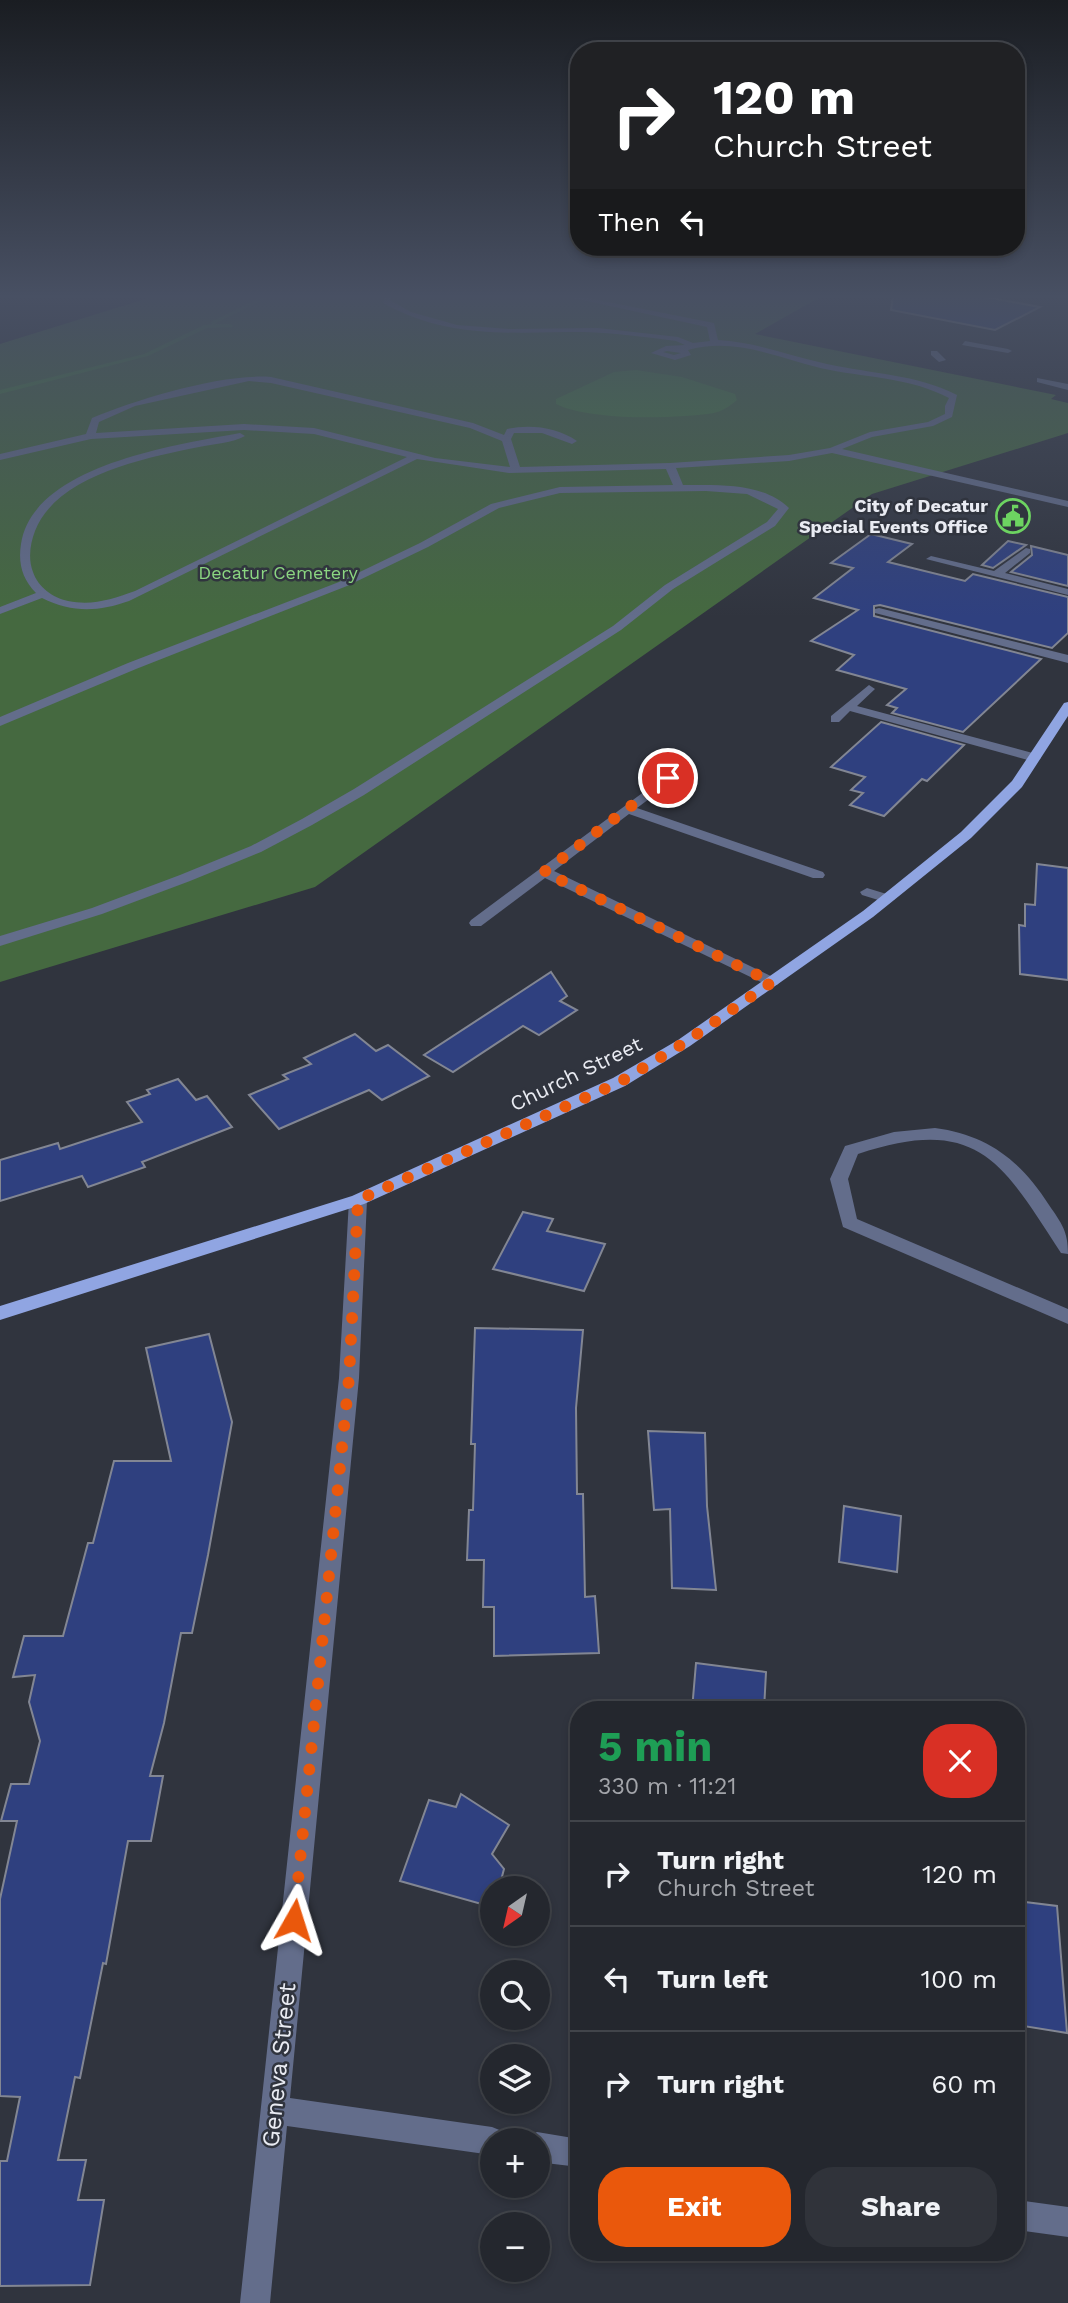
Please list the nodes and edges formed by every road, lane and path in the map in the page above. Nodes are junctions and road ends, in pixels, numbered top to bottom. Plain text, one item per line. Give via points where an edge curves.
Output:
1 (139, 402) edge
2 (369, 402) edge
3 (951, 402) edge
4 (289, 428) junction
5 (133, 432) junction
6 (92, 436) junction
7 (506, 439) junction
8 (572, 441) dead end
9 (169, 450) junction
10 (832, 450) junction
11 (415, 456) junction
12 (0, 457) edge
13 (670, 466) junction
14 (516, 470) junction
15 (679, 488) junction
16 (1068, 504) edge
17 (1026, 551) dead end
18 (931, 559) dead end
19 (996, 575) junction
20 (1068, 592) edge
21 (41, 595) junction
22 (0, 611) edge
23 (879, 611) dead end
24 (1068, 659) edge
25 (869, 689) dead end
26 (1068, 706) edge
27 (848, 707) junction
28 (835, 719) dead end
29 (0, 722) edge
30 (1035, 758) junction
31 (668, 778) dead end
32 (627, 810) junction
33 (544, 872) junction
34 (818, 875) dead end
35 (867, 892) dead end
36 (888, 899) junction
37 (476, 923) dead end
38 (0, 941) edge
39 (772, 982) junction
40 (358, 1200) junction
41 (1068, 1248) edge
42 (0, 1313) edge
43 (1068, 1317) edge
44 (275, 2110) junction
45 (480, 2139) edge
46 (550, 2149) edge
47 (570, 2152) edge
48 (1025, 2216) edge
49 (1068, 2222) edge
50 (255, 2303) edge

1 - 6 street via 96,420
2 - 7 street via 473,426
3 - 10 street via 950,415 930,424 870,435
4 - 5 street
4 - 9 street
4 - 11 street
5 - 6 street
5 - 9 street
6 - 12 street
7 - 8 street via 510,430 523,428 542,429
7 - 14 street
9 - 21 street via 86,479 46,502 23,552 28,576
10 - 13 street via 789,458
10 - 16 street
11 - 14 street
11 - 21 street via 109,605 84,607
13 - 14 street
13 - 15 street
15 - 29 street via 560,490 495,506 343,584
15 - 38 street via 758,493 783,508 771,524 669,586 617,628 296,827 184,878
17 - 19 street
18 - 19 street
19 - 20 street
21 - 22 street
23 - 24 street
25 - 27 street
26 - 30 main road, Church Street
27 - 28 street
27 - 30 street
30 - 36 main road, Church Street via 1017,784 966,835
31 - 32 street
32 - 33 street
32 - 34 street
33 - 37 street
33 - 39 street
35 - 36 street
36 - 39 main road, Church Street
39 - 40 main road, Church Street via 620,1082
40 - 42 main road, Church Street
40 - 44 street, Geneva Street via 349,1378
41 - 43 street via 1014,1170 986,1148 937,1132 890,1136 851,1150 839,1179 849,1223
44 - 45 street
44 - 50 street, Geneva Street
46 - 47 street
48 - 49 street

